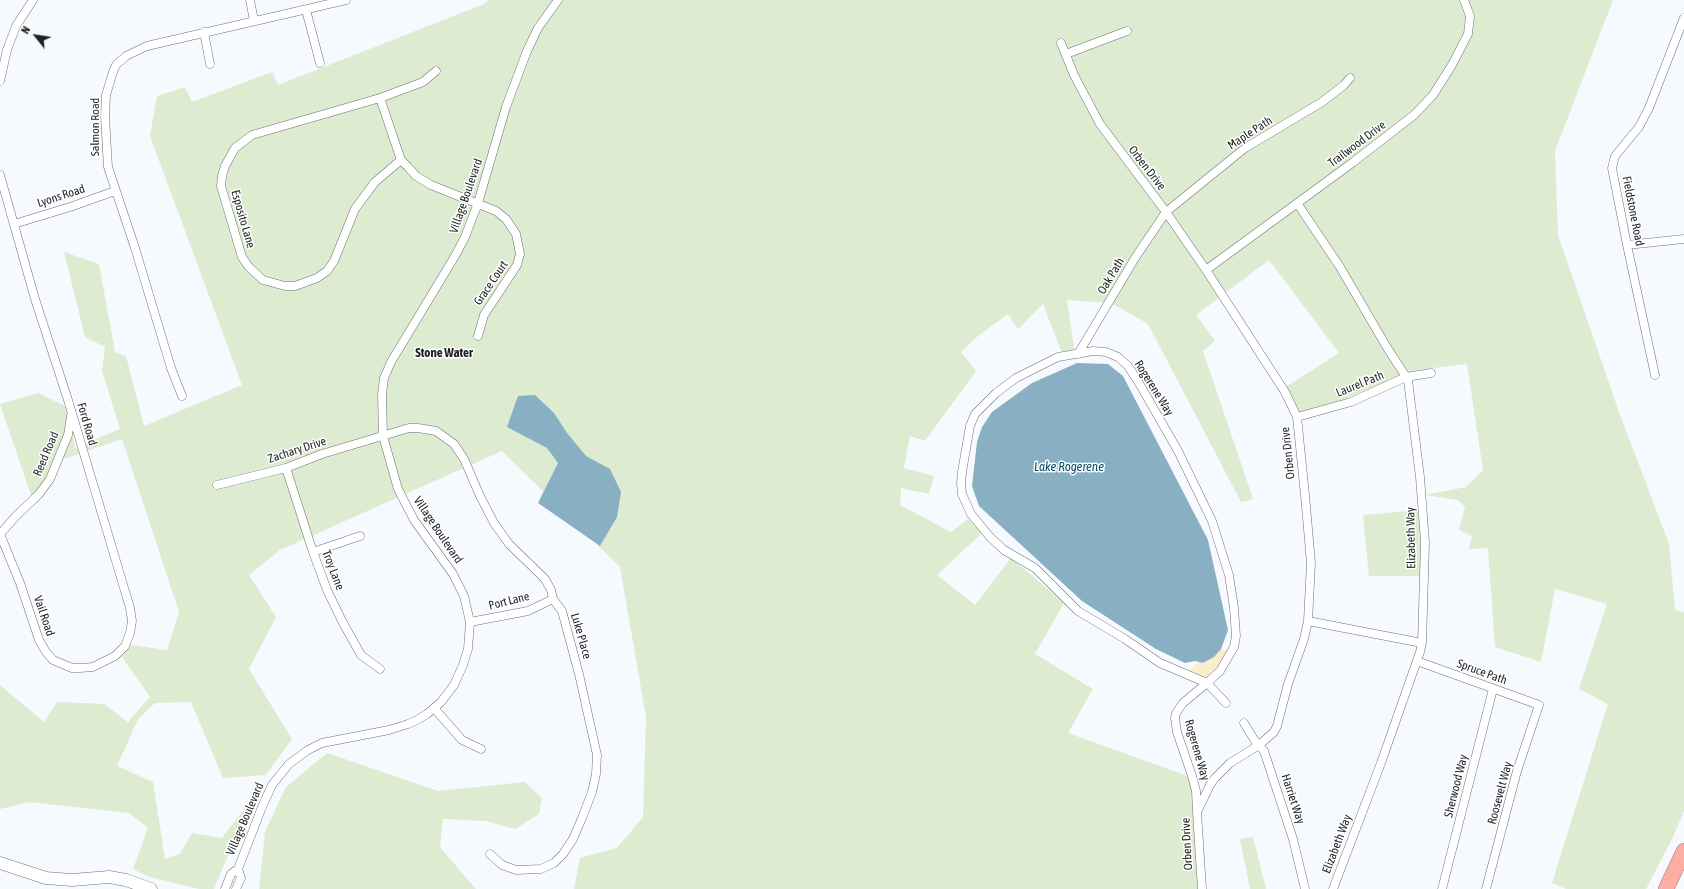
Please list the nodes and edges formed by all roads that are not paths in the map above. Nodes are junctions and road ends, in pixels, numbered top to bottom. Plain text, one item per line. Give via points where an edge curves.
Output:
1 (33, 0) edge
2 (250, 0) edge
3 (346, 0) edge
4 (558, 0) edge
5 (1464, 0) edge
6 (306, 10) junction
7 (1684, 18) edge
8 (254, 21) junction
9 (1127, 31) dead end
10 (204, 32) junction
11 (1061, 43) dead end
12 (1066, 54) junction
13 (210, 64) dead end
14 (320, 64) dead end
15 (1, 67) edge
16 (436, 71) dead end
17 (1350, 78) dead end
18 (0, 81) edge
19 (380, 98) junction
20 (401, 160) junction
21 (0, 175) edge
22 (115, 191) junction
23 (478, 203) junction
24 (1297, 203) junction
25 (1166, 212) junction
26 (14, 224) junction
27 (1684, 238) edge
28 (1627, 245) junction
29 (1206, 270) junction
30 (478, 336) dead end
31 (1078, 354) junction
32 (1431, 373) dead end
33 (1655, 375) dead end
34 (1406, 377) junction
35 (182, 396) dead end
36 (71, 412) junction
37 (1296, 417) junction
38 (383, 436) junction
39 (286, 468) junction
40 (217, 485) dead end
41 (0, 534) edge
42 (360, 536) dead end
43 (313, 552) junction
44 (553, 599) junction
45 (1308, 621) junction
46 (470, 622) junction
47 (1422, 642) junction
48 (1417, 661) junction
49 (97, 666) joint
50 (380, 669) dead end
51 (1207, 683) junction
52 (1493, 690) junction
53 (1226, 703) dead end
54 (1539, 705) joint
55 (434, 708) junction
56 (1244, 723) dead end
57 (1259, 745) junction
58 (481, 749) dead end
59 (1197, 812) junction
60 (1684, 851) edge
61 (490, 854) dead end
62 (0, 863) edge
63 (238, 869) junction
64 (151, 889) edge
65 (225, 889) edge
66 (236, 889) edge
67 (1202, 889) edge
68 (1305, 889) edge
69 (1332, 889) edge
70 (1442, 889) edge
71 (1486, 889) edge
72 (1666, 889) edge

1 - 15 street via 16,26
2 - 8 street
3 - 6 street, Salmon Road
4 - 23 street, Village Boulevard via 538,28 527,50 506,107
5 - 24 street, Trailwood Drive via 1470,16 1468,34 1452,66 1433,95 1396,130
6 - 8 street, Salmon Road
6 - 14 street
7 - 28 street, Fieldstone Road via 1640,127 1615,156 1612,168
8 - 10 street, Salmon Road
9 - 12 street
10 - 13 street
10 - 22 street, Salmon Road via 135,50 116,65 106,95 105,128 108,166
11 - 12 street, Orben Drive
12 - 25 street, Orben Drive via 1080,88 1100,124
15 - 18 street
16 - 19 street, Esposito Lane via 423,82
17 - 25 street, Maple Path via 1322,102 1245,148
19 - 20 street, Grace Court
19 - 20 street, Esposito Lane via 252,135 235,148 225,166 221,186 242,257 263,280 284,286 295,286 317,278 327,271 334,261 355,209 375,182
20 - 23 street, Grace Court via 416,176 427,183
21 - 26 street, Ford Road
22 - 26 street, Lyons Road
22 - 35 street, Salmon Road
23 - 30 street, Grace Court via 496,211 510,224 518,240 520,254 515,270 484,315
23 - 38 street, Village Boulevard via 455,256 384,378
24 - 29 street, Trailwood Drive
24 - 34 street, Elizabeth Way via 1340,267
25 - 29 street, Orben Drive
25 - 31 street, Oak Path via 1135,258
26 - 36 street, Ford Road
27 - 28 street
28 - 33 street, Fieldstone Road
29 - 37 street, Orben Drive via 1284,392
31 - 51 street, Rogerene Way via 1106,352 1118,357 1128,366 1178,451 1212,521 1229,575 1236,636 1234,646 1220,671
31 - 51 street, Rogerene Way via 1058,357 1016,378 975,414 966,443 962,494 971,514 990,537 1004,550 1035,568 1078,611 1160,662
32 - 34 street, Laurel Path
34 - 37 street, Laurel Path via 1352,402
34 - 47 street, Elizabeth Way via 1425,535
36 - 41 street, Reed Road via 68,435 50,479
36 - 49 street, Ford Road via 127,595 132,621 125,646 115,656
37 - 45 street, Orben Drive via 1311,563
38 - 39 street, Zachary Drive via 322,454
38 - 44 street, Luke Place via 408,428 430,429 443,434 454,444 494,523 510,544 545,579 552,590
38 - 46 street, Village Boulevard via 398,489 414,520 457,581 464,596
39 - 40 street, Zachary Drive
39 - 43 street, Troy Lane
41 - 49 street, Vail Road via 39,640 46,652 53,660 72,668
42 - 43 street
43 - 50 street, Troy Lane via 327,590 351,640 361,655
44 - 46 street, Port Lane via 528,611
44 - 61 street, Luke Place via 562,611 593,734 597,755 592,792 573,839 554,863 541,870 516,870 502,865
45 - 47 street
45 - 57 street, Orben Drive via 1277,726
46 - 55 street, Village Boulevard via 468,649 461,672 451,689
47 - 48 street, Elizabeth Way
48 - 52 street, Spruce Path
48 - 69 street, Elizabeth Way
51 - 53 street
51 - 59 street, Rogerene Way via 1183,703 1175,718 1196,791
52 - 54 street, Spruce Path
52 - 70 street, Sherwood Way
54 - 71 street, Roosevelt Way via 1517,771
55 - 58 street via 462,740
55 - 63 street, Village Boulevard via 403,726 329,741 295,759 272,785
56 - 57 street, Harriet Way
57 - 59 street, Orben Drive via 1230,763 1215,778
57 - 68 street, Harriet Way via 1281,799
59 - 67 street, Orben Drive
60 - 72 highway
62 - 64 street via 46,878 72,880 109,877
63 - 65 street, Village Boulevard via 231,874
63 - 66 street, Village Boulevard via 241,878

